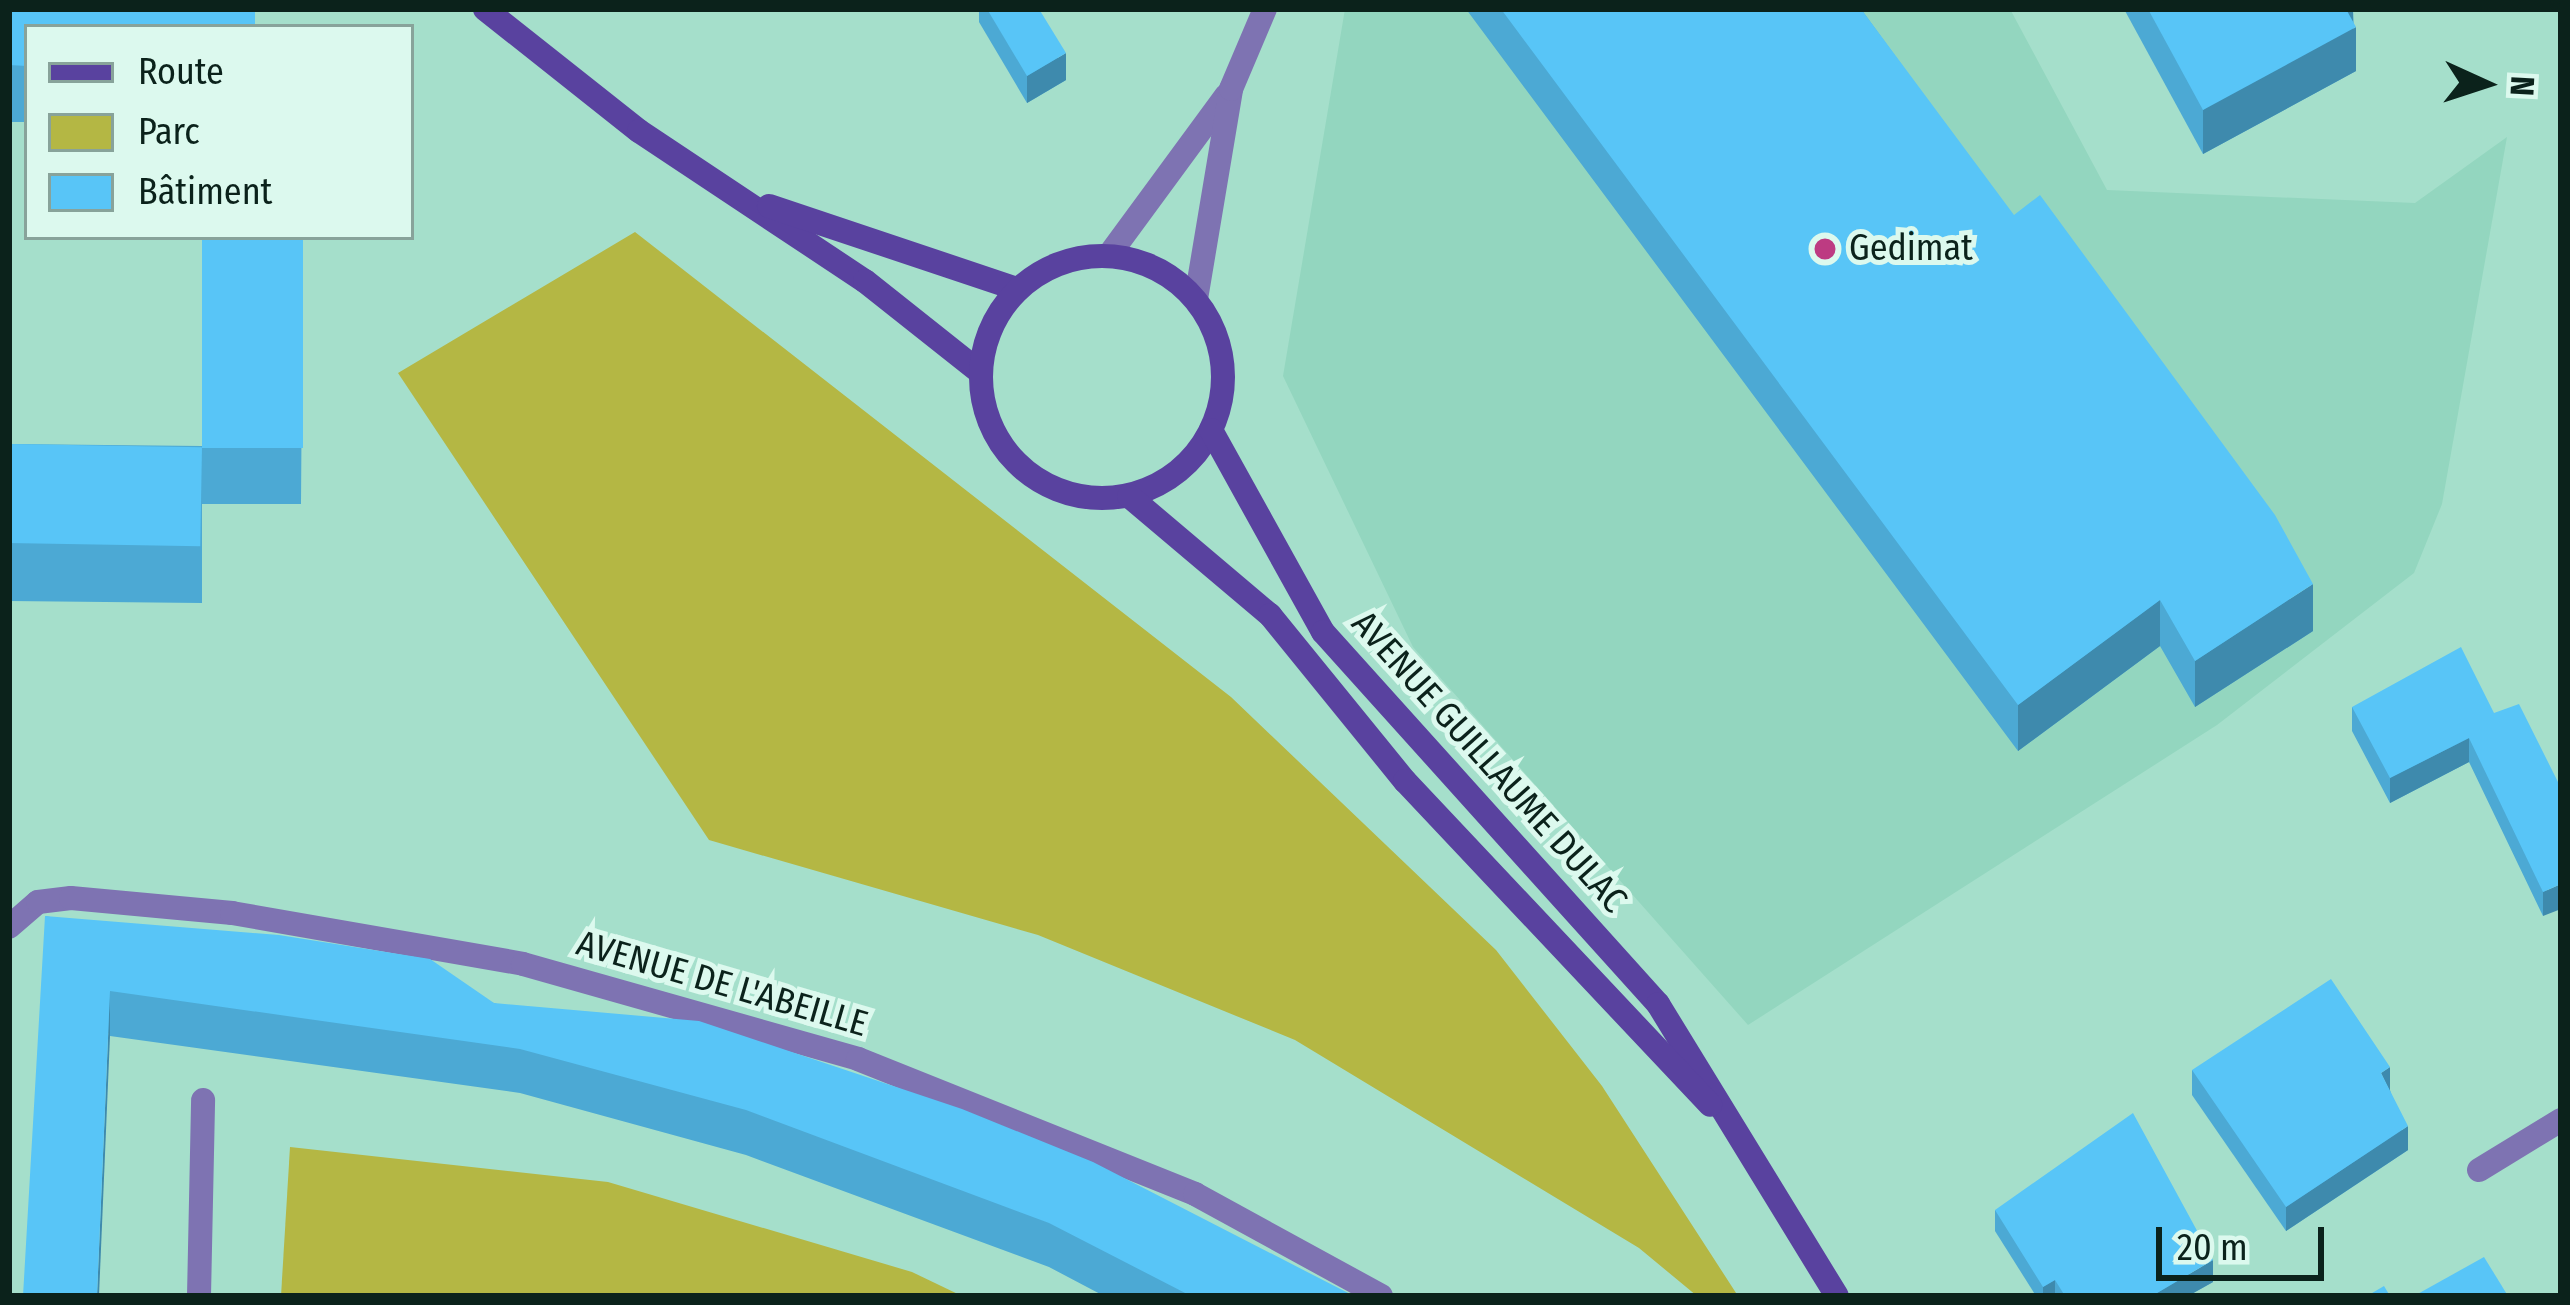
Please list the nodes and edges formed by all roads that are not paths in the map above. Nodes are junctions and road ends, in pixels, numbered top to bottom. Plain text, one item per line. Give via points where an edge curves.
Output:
1 (485, 9) edge
2 (1264, 9) edge
3 (1231, 89) junction
4 (733, 193) junction
5 (1109, 255) junction
6 (1017, 290) junction
7 (1196, 299) junction
8 (980, 372) junction
9 (1211, 430) junction
10 (1129, 496) junction
11 (9, 927) edge
12 (203, 1100) dead end
13 (2561, 1120) edge
14 (1733, 1129) junction
15 (2480, 1169) dead end
16 (199, 1296) edge
17 (1381, 1296) edge
18 (1837, 1296) edge

1 - 4 main road via 639,131
2 - 3 street
3 - 5 street
3 - 7 street
4 - 6 main road
4 - 8 main road via 865,281
5 - 6 main road via 1044,269
5 - 7 main road via 1156,269
6 - 8 main road via 991,327
7 - 9 main road via 1222,362
8 - 10 main road via 985,409 1024,472 1092,499
9 - 10 main road via 1163,483
9 - 14 main road, AVENUE GUILLAUME DULAC via 1323,632 1658,1004
10 - 14 main road, AVENUE GUILLAUME DULAC via 1270,615 1405,781
11 - 17 street, AVENUE DE L'ABEILLE via 38,902 71,898 232,913 523,964 858,1059 1195,1194
12 - 16 street
13 - 15 street
14 - 18 main road, AVENUE GUILLAUME DULAC

